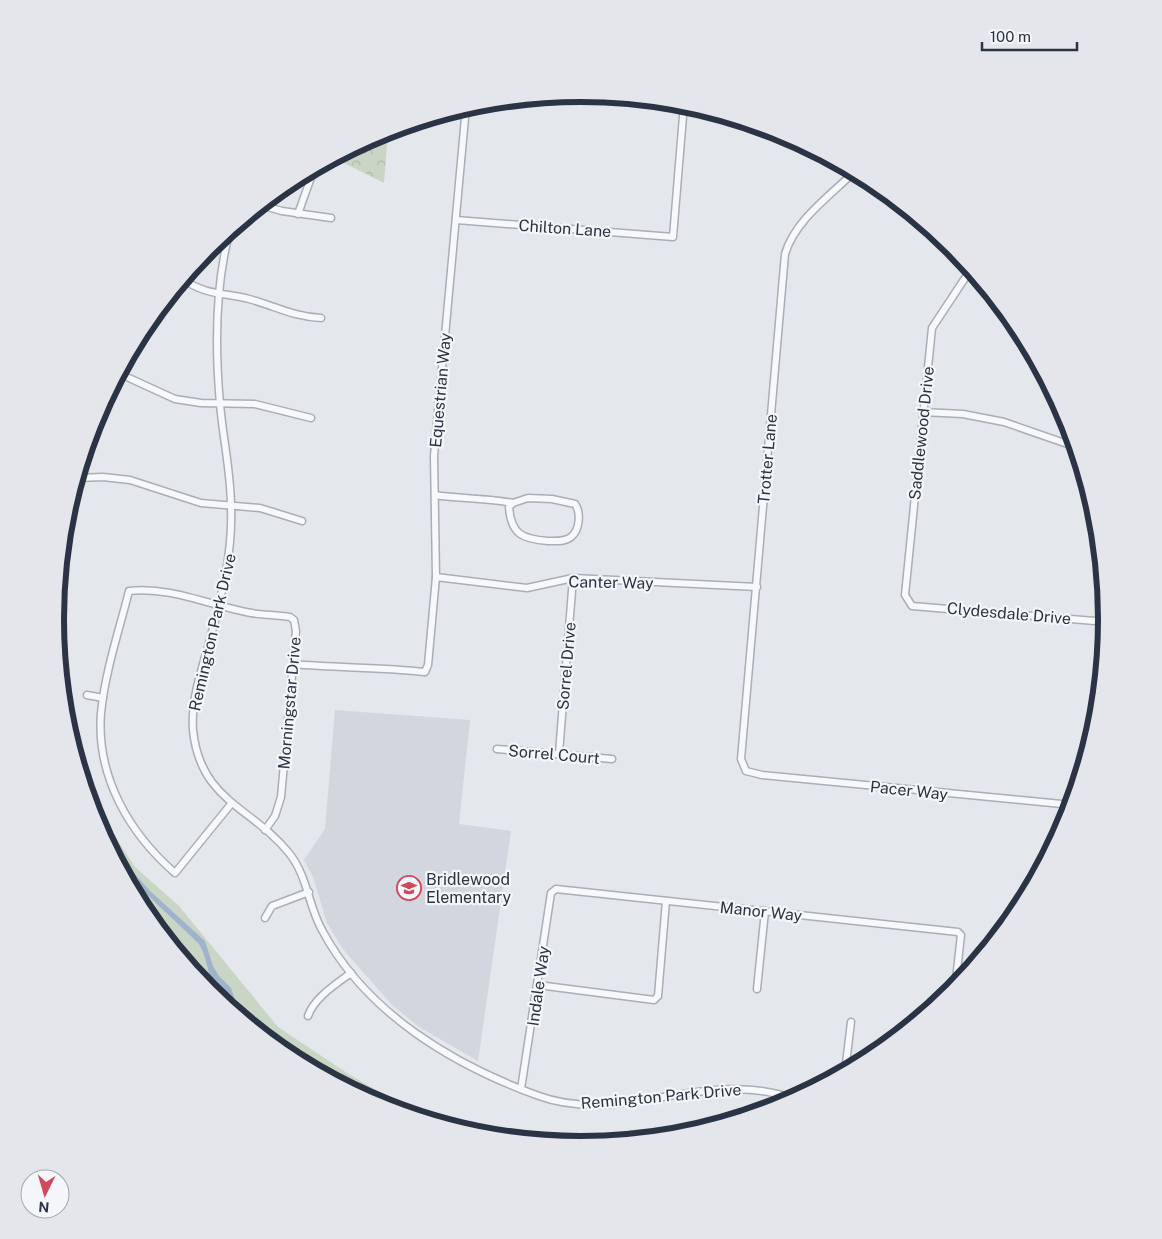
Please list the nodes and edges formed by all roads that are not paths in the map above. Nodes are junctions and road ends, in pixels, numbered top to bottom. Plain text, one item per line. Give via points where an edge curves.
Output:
1 (683, 112) edge
2 (465, 116) edge
3 (849, 177) edge
4 (310, 179) edge
5 (269, 207) edge
6 (298, 214) junction
7 (331, 218) dead end
8 (456, 220) junction
9 (227, 243) edge
10 (967, 274) edge
11 (189, 282) edge
12 (220, 295) junction
13 (321, 318) dead end
14 (128, 378) dead end
15 (220, 403) junction
16 (922, 412) junction
17 (311, 418) dead end
18 (1068, 444) edge
19 (84, 478) edge
20 (435, 495) junction
21 (513, 503) junction
22 (231, 506) junction
23 (302, 521) dead end
24 (436, 577) junction
25 (573, 578) junction
26 (757, 587) junction
27 (218, 605) junction
28 (912, 606) joint
29 (1098, 621) edge
30 (293, 664) junction
31 (87, 695) dead end
32 (103, 698) junction
33 (497, 749) dead end
34 (559, 753) junction
35 (612, 759) dead end
36 (746, 771) joint
37 (231, 804) junction
38 (1064, 804) edge
39 (265, 830) junction
40 (559, 889) joint
41 (309, 892) junction
42 (666, 901) junction
43 (765, 912) junction
44 (265, 918) dead end
45 (351, 973) junction
46 (956, 975) edge
47 (538, 985) junction
48 (756, 988) dead end
49 (308, 1016) dead end
50 (850, 1022) dead end
51 (846, 1063) edge
52 (521, 1089) junction
53 (782, 1096) edge

1 - 8 street, Chilton Lane via 673,237
2 - 8 street, Equestrian Way
3 - 26 street, Trotter Lane via 800,225 788,242 785,254
4 - 6 street
5 - 6 street
6 - 7 street
8 - 20 street, Equestrian Way via 434,456
9 - 12 street, Remington Park Drive
10 - 16 street, Saddlewood Drive via 932,328
11 - 12 street
12 - 13 street via 245,298 300,317
12 - 15 street, Remington Park Drive via 217,356
14 - 15 street via 175,399
15 - 17 street via 269,406
15 - 22 street, Remington Park Drive
16 - 18 street via 963,414 1004,422
16 - 28 street, Saddlewood Drive via 905,595
19 - 22 street via 130,480 201,503
20 - 21 street via 482,500 492,498
20 - 24 street, Equestrian Way
21 - 21 street via 509,507 510,521 528,539 559,542 574,534 580,515 575,504 528,498
22 - 23 street via 271,510
22 - 27 street, Remington Park Drive via 231,549
24 - 25 street, Canter Way via 527,588
24 - 30 street, Equestrian Way via 425,672
25 - 26 street, Canter Way
25 - 34 street, Sorrel Drive
26 - 36 street, Trotter Lane via 741,759
27 - 30 street, Morningstar Drive via 294,620
27 - 32 street, Morningstar Drive via 141,589 130,591
27 - 37 street, Remington Park Drive via 196,689 193,726 205,772 213,786
28 - 29 street, Clydesdale Drive
30 - 39 street, Morningstar Drive via 280,802
31 - 32 street
32 - 37 street via 103,747 114,791 136,832 175,873
33 - 34 street, Sorrel Court
34 - 35 street, Sorrel Court
36 - 38 street, Pacer Way
37 - 39 street, Remington Park Drive
39 - 41 street, Remington Park Drive via 292,856
40 - 42 street, Manor Way
40 - 47 street, Indale Way via 551,893
41 - 44 street via 272,906
41 - 45 street, Remington Park Drive via 322,931
42 - 43 street, Manor Way
42 - 47 street via 658,996 654,1000
43 - 46 street, Manor Way via 958,932 961,936
43 - 48 street
45 - 49 street via 315,1003
45 - 52 street, Remington Park Drive via 373,999 404,1026 481,1071
47 - 52 street, Indale Way
50 - 51 street
52 - 53 street, Remington Park Drive via 542,1098 581,1105 727,1087 755,1088

